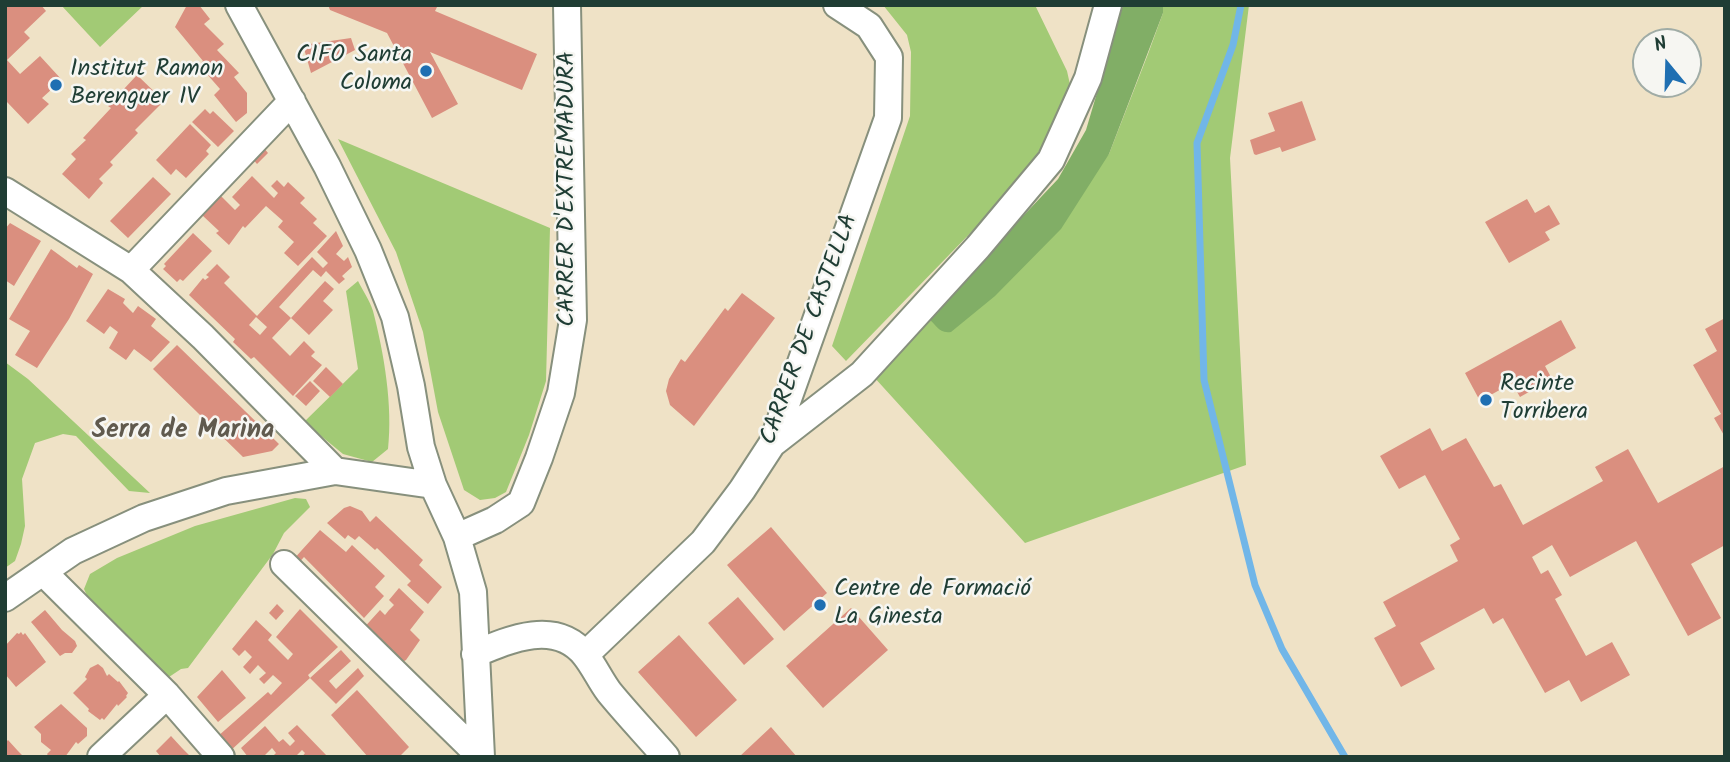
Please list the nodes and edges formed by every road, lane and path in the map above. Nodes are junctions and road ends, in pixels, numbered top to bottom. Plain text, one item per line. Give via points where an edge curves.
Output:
1 (239, 5) edge
2 (567, 5) edge
3 (837, 5) edge
4 (1108, 5) edge
5 (292, 101) junction
6 (5, 191) edge
7 (131, 270) junction
8 (772, 444) junction
9 (335, 471) junction
10 (433, 485) junction
11 (457, 537) junction
12 (284, 564) dead end
13 (43, 572) junction
14 (5, 598) edge
15 (475, 654) junction
16 (585, 655) junction
17 (167, 695) junction
18 (101, 757) edge
19 (221, 757) edge
20 (481, 757) edge
21 (666, 757) edge

1 - 5 street
2 - 11 street, CARRER D'EXTREMADURA via 573,320 561,393 521,503
3 - 8 street, CARRER DE CASTELLA via 869,26 889,57 888,118
4 - 8 street via 1088,78 1051,160 862,374
5 - 7 street
5 - 10 street via 368,250 395,317
6 - 7 street
7 - 9 street
8 - 16 street, CARRER DE CASTELLA via 703,542
9 - 10 street
9 - 13 street via 226,491 144,518 73,551
10 - 11 street
11 - 15 street via 473,592
12 - 20 street
13 - 14 street
13 - 17 street
15 - 16 street via 539,634 572,642
15 - 20 street
16 - 21 street via 607,690
17 - 18 street
17 - 19 street

